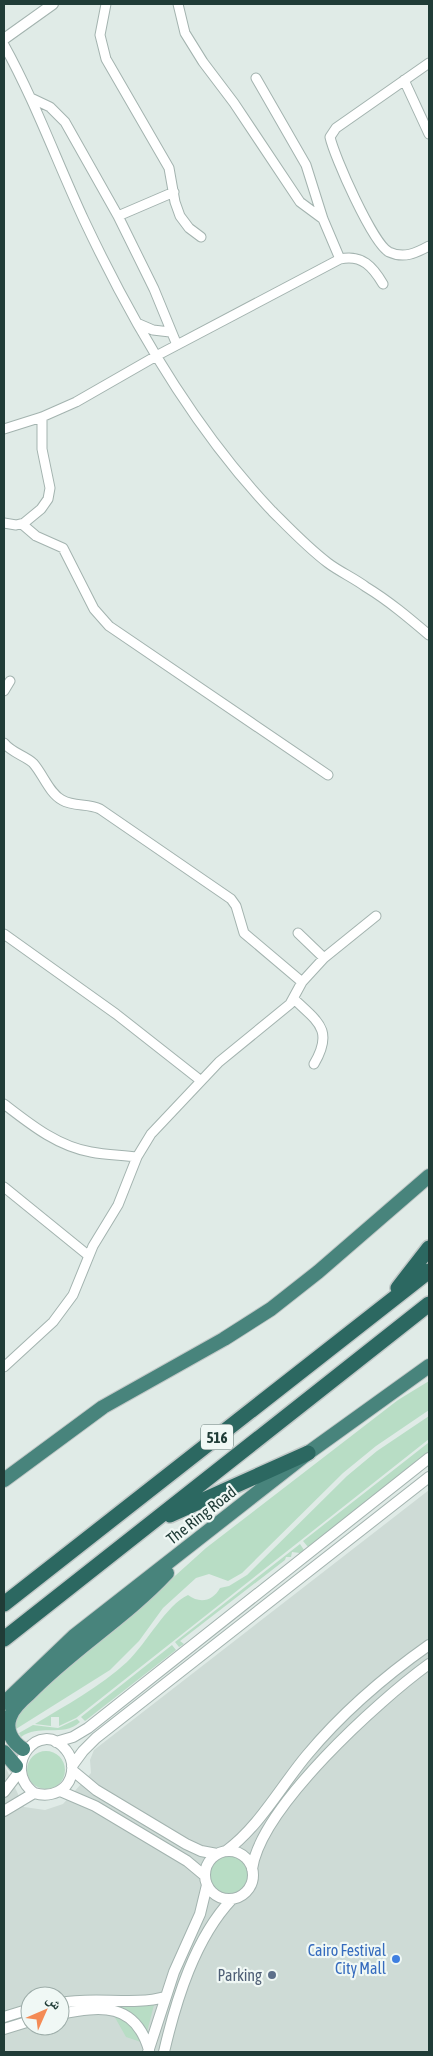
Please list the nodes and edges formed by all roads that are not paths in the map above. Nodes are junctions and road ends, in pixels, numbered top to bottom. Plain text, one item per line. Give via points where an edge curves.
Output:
1 (53, 4) edge
2 (106, 4) edge
3 (178, 4) edge
4 (4, 39) edge
5 (4, 45) edge
6 (429, 63) edge
7 (256, 78) dead end
8 (404, 80) junction
9 (31, 98) junction
10 (429, 134) edge
11 (174, 192) junction
12 (118, 216) junction
13 (323, 219) junction
14 (201, 237) dead end
15 (429, 246) edge
16 (340, 259) junction
17 (383, 284) dead end
18 (139, 324) junction
19 (170, 332) junction
20 (176, 345) junction
21 (158, 355) junction
22 (42, 417) junction
23 (4, 429) edge
24 (4, 523) edge
25 (22, 524) junction
26 (429, 635) edge
27 (10, 682) dead end
28 (4, 692) edge
29 (4, 744) edge
30 (328, 775) dead end
31 (376, 916) dead end
32 (298, 933) dead end
33 (5, 938) edge
34 (324, 958) junction
35 (302, 982) junction
36 (294, 999) junction
37 (314, 1064) dead end
38 (200, 1080) junction
39 (4, 1104) edge
40 (137, 1157) junction
41 (429, 1176) edge
42 (6, 1192) edge
43 (429, 1248) edge
44 (89, 1256) junction
45 (429, 1270) edge
46 (429, 1304) edge
47 (380, 1310) junction
48 (4, 1367) edge
49 (428, 1368) edge
50 (308, 1453) junction
51 (429, 1458) edge
52 (429, 1477) edge
53 (4, 1480) edge
54 (153, 1522) junction
55 (177, 1556) junction
56 (4, 1604) edge
57 (4, 1639) edge
58 (429, 1645) edge
59 (429, 1664) edge
60 (4, 1703) edge
61 (56, 1742) junction
62 (23, 1750) junction
63 (4, 1752) edge
64 (72, 1768) junction
65 (17, 1771) junction
66 (60, 1791) junction
67 (4, 1792) edge
68 (34, 1794) junction
69 (4, 1810) edge
70 (222, 1853) junction
71 (252, 1869) junction
72 (206, 1881) junction
73 (232, 1899) junction
74 (166, 1997) junction
75 (70, 2002) edge
76 (20, 2012) edge
77 (70, 2013) edge
78 (4, 2017) edge
79 (20, 2024) edge
80 (4, 2029) edge
81 (148, 2051) edge
82 (164, 2052) edge

1 - 4 street
2 - 11 street via 100,35 106,60 169,168
3 - 13 street via 186,33 203,62 300,202
5 - 9 street
6 - 8 street
7 - 13 street via 306,165
8 - 10 street
8 - 15 street via 334,130 330,140 360,209 380,245 389,252 405,256
9 - 12 street via 50,107 65,122
9 - 18 street via 94,241
11 - 12 street
11 - 14 street via 180,216
12 - 19 street via 154,289
13 - 16 street
16 - 17 street via 351,257 367,262
16 - 20 street
18 - 19 street
18 - 21 street
19 - 20 street
20 - 21 street
21 - 22 street
21 - 26 street via 223,454 273,512 329,564 386,600
22 - 23 street
22 - 25 street via 42,450 50,495 41,509
24 - 25 street
25 - 30 street via 36,536 63,548 94,609 109,626
27 - 28 street
29 - 35 street via 32,762 61,800 100,810 232,899 244,933
31 - 34 street
32 - 34 street
33 - 38 street via 123,1019
34 - 35 street
35 - 36 street
36 - 37 street via 319,1023 323,1032 324,1046
36 - 38 street
38 - 40 street via 151,1134
39 - 40 street via 29,1124 63,1143 90,1152
40 - 44 street via 123,1195
41 - 53 highway via 270,1309 224,1340 103,1407
42 - 44 street
43 - 47 highway, 516
44 - 48 street via 64,1309
45 - 47 highway, 516
46 - 54 highway, The Ring Road / 516
47 - 56 highway, 516
49 - 50 highway, The Ring Road / 516
50 - 54 highway, 516
50 - 55 highway, The Ring Road / 516
51 - 61 street via 88,1728
52 - 64 street via 96,1738
54 - 57 highway, The Ring Road / 516
55 - 60 highway, The Ring Road / 516 via 57,1651
55 - 62 highway via 159,1581 59,1665 14,1709 8,1721 9,1730 12,1739
58 - 70 street via 374,1688 329,1731 308,1753 246,1834
59 - 71 street via 372,1711 315,1770 263,1836
61 - 62 street via 41,1740
61 - 64 street via 67,1751
62 - 65 street
63 - 65 highway
64 - 66 street via 69,1782
64 - 70 street via 96,1790 186,1844 201,1851
65 - 67 street
65 - 68 street via 21,1783
66 - 68 street via 50,1795
66 - 72 street via 95,1806 187,1861
68 - 69 street
70 - 71 street via 233,1851 245,1858
70 - 72 street via 207,1866
71 - 73 street via 248,1888
72 - 73 street via 220,1897
72 - 74 street via 200,1914
73 - 82 street via 212,1923 195,1960 173,2017
74 - 75 street via 145,2001 103,1999
74 - 81 street
76 - 78 street
77 - 81 street via 103,2009 122,2012 137,2023
79 - 80 street

